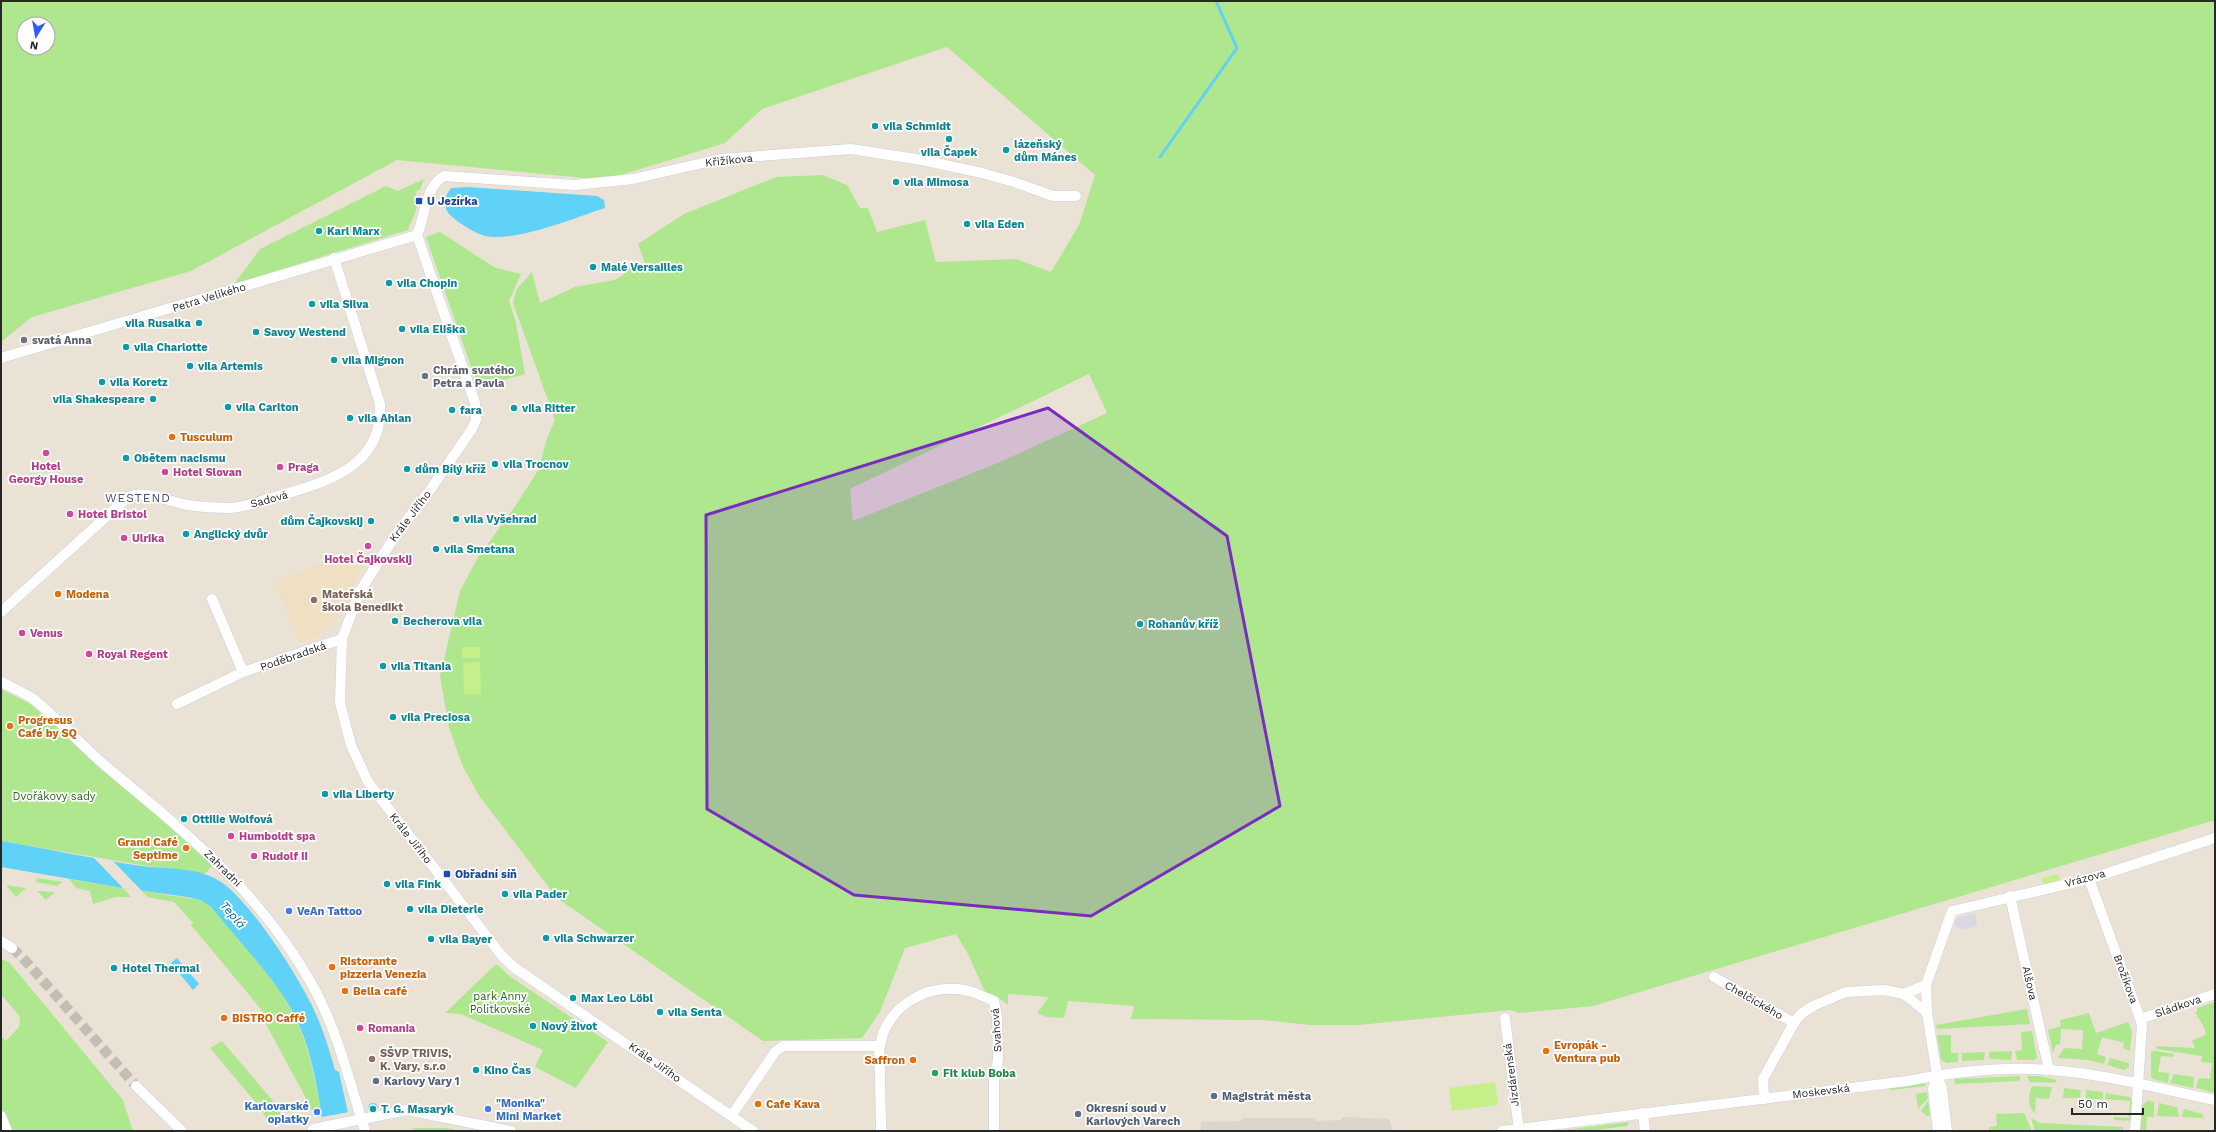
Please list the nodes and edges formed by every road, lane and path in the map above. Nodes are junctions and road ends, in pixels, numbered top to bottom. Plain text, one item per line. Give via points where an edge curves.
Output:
1 (1076, 196) dead end
2 (417, 234) junction
3 (334, 258) junction
4 (1, 358) edge
5 (212, 599) dead end
6 (1, 612) edge
7 (342, 639) junction
8 (243, 672) junction
9 (1, 682) edge
10 (177, 704) dead end
11 (2215, 838) edge
12 (2089, 879) junction
13 (2010, 896) junction
14 (1, 941) edge
15 (12, 948) tunnel mouth
16 (1714, 977) dead end
17 (1926, 985) junction
18 (1904, 994) junction
19 (2215, 994) edge
20 (1927, 1013) junction
21 (1505, 1018) dead end
22 (2140, 1019) junction
23 (1794, 1023) junction
24 (880, 1046) junction
25 (2049, 1070) junction
26 (1937, 1075) junction
27 (2139, 1084) junction
28 (136, 1086) tunnel mouth
29 (1764, 1099) junction
30 (2215, 1100) edge
31 (1643, 1113) junction
32 (732, 1115) junction
33 (1, 1116) edge
34 (362, 1119) junction
35 (313, 1130) edge
36 (1518, 1130) edge
37 (7, 1131) edge
38 (182, 1131) edge
39 (365, 1131) edge
40 (511, 1131) edge
41 (753, 1131) edge
42 (881, 1131) edge
43 (994, 1131) edge
44 (1502, 1131) edge
45 (1645, 1131) edge
46 (1938, 1131) edge
47 (1947, 1131) edge
48 (2135, 1131) edge

1 - 2 street, Křižíkova via 1053,196 982,173 851,149 720,159 644,177 595,184 575,185 444,176 437,180 431,189
2 - 3 street, Petra Velikého
2 - 7 street, Krále Jiřího via 475,403 476,420 434,484 383,553 360,592
3 - 4 street, Petra Velikého
3 - 6 street, Sadová via 380,404 380,425 367,454 315,486 238,507 189,505 140,494 128,497
5 - 8 street
7 - 8 street, Poděbradská
7 - 32 street, Krále Jiřího via 340,703 352,745 368,782 502,956 515,968
8 - 10 street, Poděbradská
9 - 34 street, Zahradní via 35,700 82,746 192,838 229,873 264,913 310,982 340,1047
11 - 12 street, Vrázova
12 - 13 street, Vrázova
12 - 22 street, Brožíkova
13 - 17 street, Vrázova via 1952,911
13 - 25 street, Alšova
14 - 15 street
16 - 23 street, Chelčického
17 - 18 street
17 - 20 street
18 - 20 street, Chelčického
18 - 23 street, Chelčického via 1884,990 1846,992 1813,1006 1801,1014
19 - 22 street, Sládkova
20 - 26 street
21 - 36 street, Jízdárenská
22 - 27 street, Brožíkova
23 - 29 street, Chelčického via 1763,1078
24 - 32 street via 783,1046 775,1052
24 - 42 street, Svahová
24 - 43 street, Svahová via 892,1015 916,996 957,989 970,991 994,1001 998,1060 994,1078
25 - 26 street, Moskevská via 1993,1070
25 - 27 street, Moskevská
26 - 29 street, Moskevská
26 - 46 street via 1933,1089
26 - 47 street via 1942,1089
27 - 30 street, Moskevská
27 - 48 street
28 - 38 street
29 - 31 street, Moskevská
31 - 36 street, Moskevská
31 - 45 street
32 - 41 street, Krále Jiřího
33 - 37 street
34 - 35 street
34 - 39 street, Zahradní
34 - 40 street via 407,1110
36 - 44 street, Moskevská

